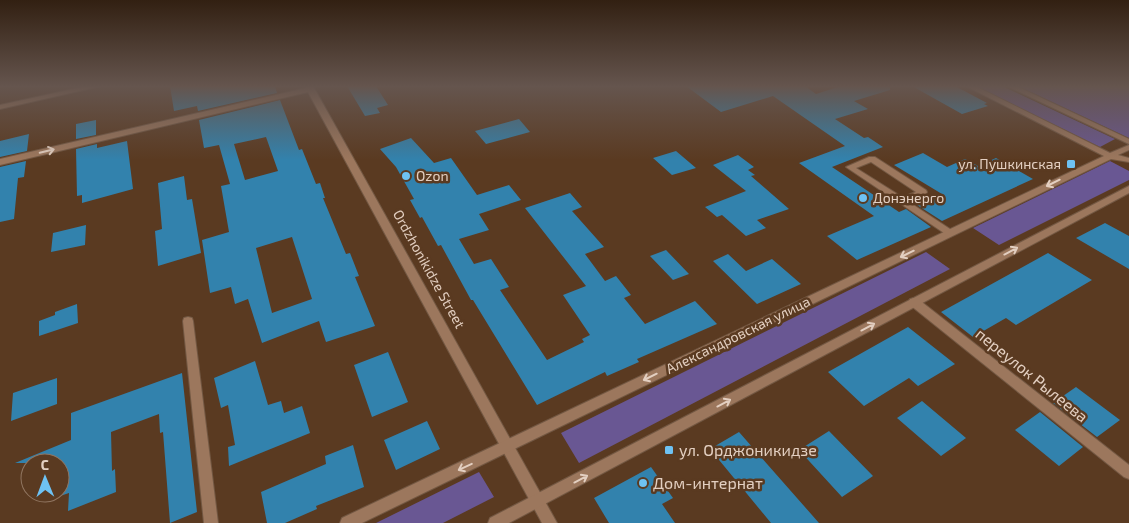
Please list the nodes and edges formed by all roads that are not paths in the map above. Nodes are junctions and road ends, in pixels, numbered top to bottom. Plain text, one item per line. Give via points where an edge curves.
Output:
1 (215, 110) edge
2 (322, 110) edge
3 (1018, 110) edge
4 (1062, 110) edge
5 (1129, 142) edge
6 (1129, 147) edge
7 (1110, 156) junction
8 (1129, 160) edge
9 (0, 162) edge
10 (1129, 189) edge
11 (902, 201) junction
12 (950, 233) junction
13 (914, 302) junction
14 (188, 321) dead end
15 (509, 446) junction
16 (1129, 473) edge
17 (537, 501) junction
18 (211, 523) edge
19 (347, 523) edge
20 (495, 523) edge
21 (550, 523) edge

9 -> 1 street
2 - 15 street, Ordzhonikidze Street
3 - 7 street
4 - 5 street
6 - 7 street, Александровская улица
7 - 8 street
7 -> 12 street, Александровская улица
13 -> 10 street
11 - 11 street via 895,196 850,167 872,159 923,192
11 - 12 street
12 -> 15 street, Александровская улица
13 - 16 street, переулок Рылеева
17 -> 13 street
14 - 18 street
15 - 17 street, Ordzhonikidze Street
15 -> 19 street, Александровская улица
17 - 20 street
17 - 21 street, Ordzhonikidze Street

